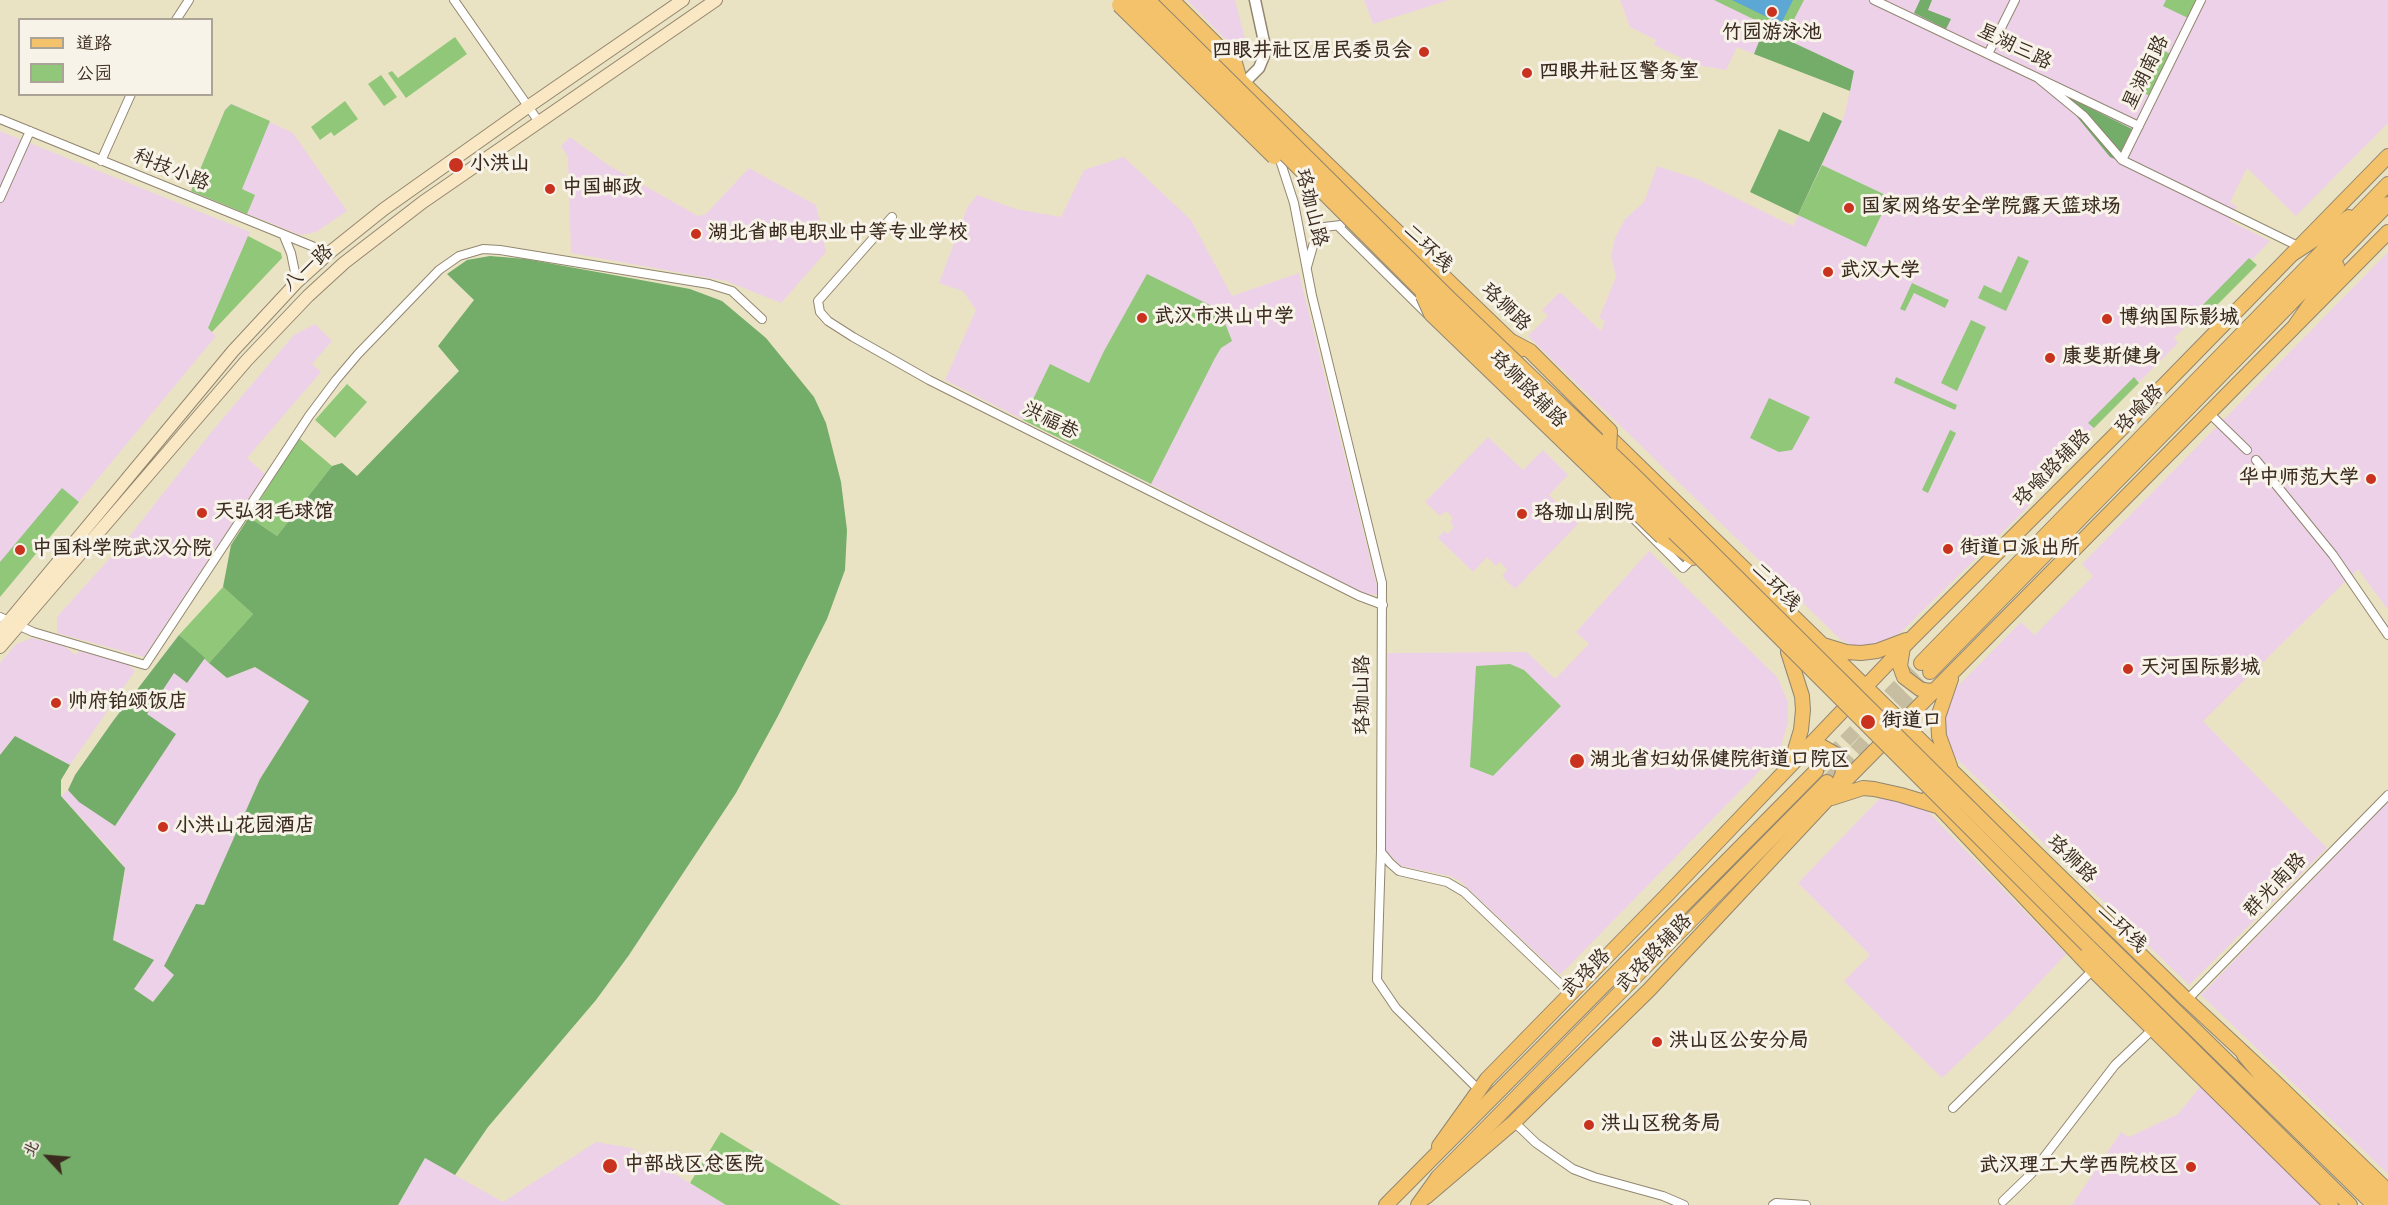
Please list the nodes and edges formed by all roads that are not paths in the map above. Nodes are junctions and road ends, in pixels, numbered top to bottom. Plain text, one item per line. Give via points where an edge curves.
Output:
1 (189, 0) edge
2 (454, 0) edge
3 (683, 0) edge
4 (716, 0) edge
5 (1148, 0) edge
6 (1161, 0) edge
7 (1172, 0) edge
8 (1255, 0) edge
9 (1874, 0) edge
10 (2015, 0) edge
11 (2201, 0) edge
12 (1122, 1) edge
13 (177, 18) edge
14 (1988, 54) junction
15 (2039, 79) junction
16 (1242, 82) junction
17 (130, 96) edge
18 (529, 106) junction
19 (0, 119) edge
20 (539, 122) junction
21 (2139, 126) junction
22 (30, 131) junction
23 (1278, 154) junction
24 (2388, 156) edge
25 (2122, 160) junction
26 (101, 161) junction
27 (2388, 184) edge
28 (0, 198) edge
29 (2371, 202) junction
30 (2388, 204) edge
31 (892, 217) dead end
32 (1343, 225) junction
33 (2360, 232) junction
34 (2388, 232) edge
35 (284, 236) junction
36 (2297, 250) junction
37 (329, 253) junction
38 (1307, 271) junction
39 (297, 282) junction
40 (1420, 289) junction
41 (762, 319) dead end
42 (2296, 324) junction
43 (1513, 342) junction
44 (2208, 412) junction
45 (2247, 450) dead end
46 (1609, 452) junction
47 (2256, 460) dead end
48 (1693, 558) junction
49 (1383, 604) junction
50 (7, 624) edge
51 (2388, 635) edge
52 (1908, 642) junction
53 (1821, 644) junction
54 (0, 647) edge
55 (1788, 652) junction
56 (1955, 670) junction
57 (1865, 687) junction
58 (1937, 689) junction
59 (1843, 709) junction
60 (1903, 724) junction
61 (1881, 747) junction
62 (1805, 751) junction
63 (1790, 767) junction
64 (1816, 771) tunnel mouth
65 (1953, 773) junction
66 (1830, 791) junction
67 (2388, 795) edge
68 (1940, 807) junction
69 (1381, 851) junction
70 (2093, 970) junction
71 (1570, 993) junction
72 (2187, 1000) junction
73 (2159, 1026) junction
74 (2244, 1055) junction
75 (1478, 1089) junction
76 (1953, 1108) dead end
77 (1514, 1122) junction
78 (1427, 1164) junction
79 (2388, 1191) edge
80 (2003, 1201) dead end
81 (1421, 1202) edge
82 (2388, 1204) edge
83 (1386, 1205) edge
84 (1684, 1205) edge
85 (1773, 1205) edge
86 (1806, 1205) edge
87 (2331, 1205) edge
88 (2350, 1205) edge
89 (2374, 1205) edge

1 - 13 street
2 - 18 street
3 - 18 main road, 八一路
4 - 20 main road, 八一路
5 - 46 main road, 二环线, bridge
6 - 16 main road, 珞狮路
7 - 16 main road via 1235,63
8 - 16 street via 1266,51 1259,68
9 - 14 street, 星湖三路
10 - 14 street
11 - 21 street, 星湖南路
12 - 23 main road
12 - 40 main road, 二环线, bridge
14 - 15 street, 星湖三路
15 - 21 street, 星湖三路
15 - 25 street via 2084,116
16 - 43 main road, 珞狮路
17 - 26 street
18 - 20 street
18 - 37 main road, 八一路
19 - 22 street, 科技小路
20 - 50 main road, 八一路 via 423,202 308,296
21 - 25 street, 星湖南路
22 - 26 street, 科技小路
22 - 28 street
23 - 32 main road
23 - 38 street, 珞珈山路 via 1294,203
24 - 36 main road
25 - 36 street
26 - 35 street, 科技小路
27 - 29 main road, 珞喻路
29 - 33 main road, 珞喻路 via 1925,668
29 - 36 main road
30 - 33 main road, 珞喻路
31 - 49 street, 洪福巷 via 818,301 820,312 832,324 929,380 1359,596
32 - 38 street, 珞珈山路 via 1324,227 1317,232
32 - 48 main road
33 - 42 main road
34 - 42 main road
35 - 37 street, 科技小路
35 - 39 street via 294,260
36 - 52 main road, 珞喻路辅路
37 - 39 main road, 八一路
38 - 49 street, 珞珈山路 via 1381,572
39 - 50 main road, 八一路 via 240,343
40 - 48 main road, bridge via 1431,314 1662,537
40 - 73 main road, 二环线, bridge via 1690,548 2087,945
41 - 50 street via 732,291 709,284 500,250 483,249 459,256 431,279 336,380 145,664
42 - 44 main road
43 - 46 main road, bridge via 1530,351 1610,430
43 - 53 main road, 珞狮路
44 - 45 street
44 - 56 main road
46 - 89 main road, 二环线, bridge
47 - 51 street via 2332,555
48 - 55 main road
49 - 69 street, 珞珈山路
50 - 54 main road, 八一路
52 - 53 main road via 1853,653
52 - 57 main road, 珞喻路辅路
52 - 58 main road via 1900,666 1904,677 1920,689
53 - 57 main road, 珞狮路
55 - 59 main road
55 - 63 main road via 1803,710
56 - 58 main road
56 - 65 main road via 1938,717 1942,746
57 - 59 main road, 武珞路辅路
57 - 60 main road, 珞狮路
58 - 60 main road
59 - 61 main road
59 - 62 main road, 武珞路辅路
60 - 61 main road, 武珞路辅路
60 - 65 main road, 珞狮路
61 - 66 main road, 武珞路辅路
61 - 68 main road
62 - 63 main road, 武珞路辅路
62 - 66 main road via 1821,746 1837,755 1843,773
63 - 71 main road, 武珞路辅路
64 - 78 main road, 武珞路
65 - 72 main road, 珞狮路
66 - 68 main road via 1863,788 1893,792
66 - 77 main road, 武珞路辅路 via 1649,990
66 - 81 main road, 武珞路 via 1438,1177
67 - 72 street, 群光南路
68 - 70 main road
69 - 71 street via 1399,871 1447,882 1464,892
69 - 75 street, 珞珈山路 via 1377,980 1396,1008
70 - 73 main road
70 - 76 street
71 - 75 main road, 武珞路辅路
72 - 74 main road, 珞狮路
73 - 80 street via 2115,1065 2031,1174
73 - 87 main road
73 - 88 main road
74 - 79 main road
74 - 82 main road
75 - 78 main road, 武珞路辅路
77 - 81 main road, 武珞路辅路
77 - 84 street via 1573,1169
78 - 83 main road, 武珞路
85 - 86 street

